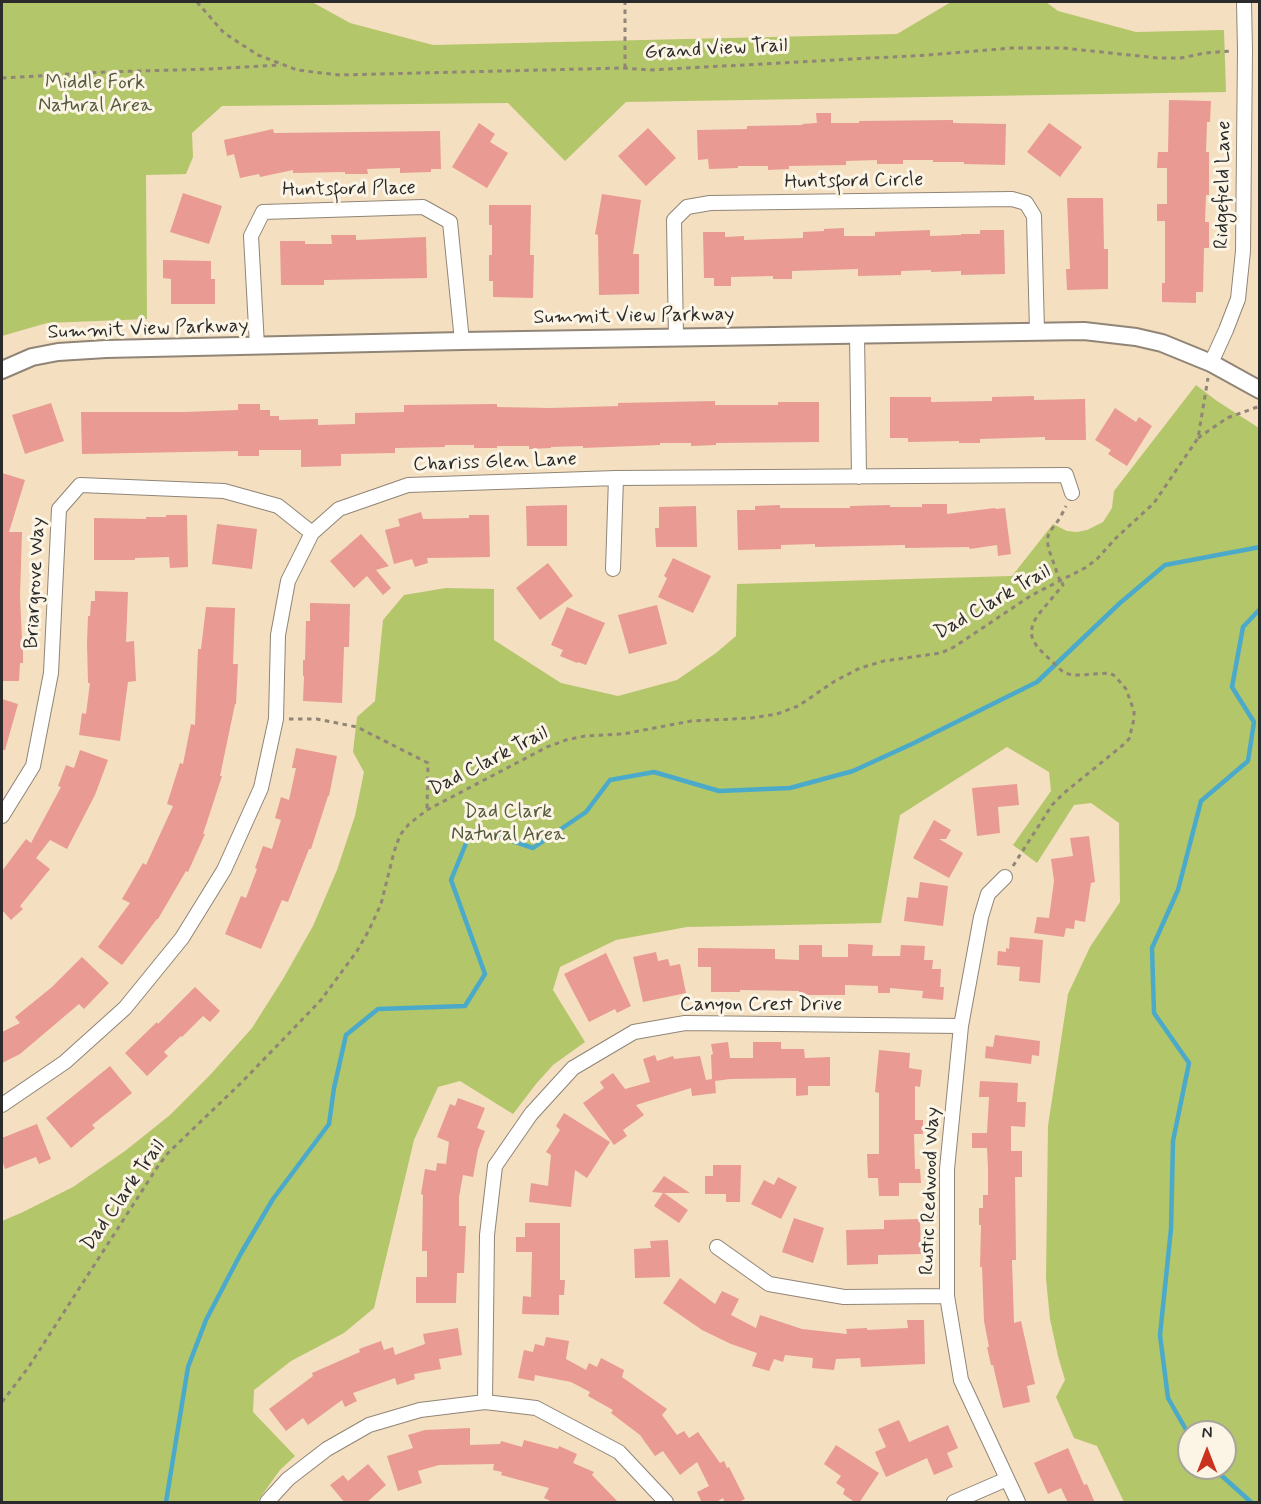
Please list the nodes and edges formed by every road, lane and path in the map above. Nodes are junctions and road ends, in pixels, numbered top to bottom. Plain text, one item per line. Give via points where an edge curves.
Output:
1 (197, 2) edge
2 (626, 2) edge
3 (1244, 2) edge
4 (1245, 50) junction
5 (283, 65) junction
6 (625, 68) junction
7 (2, 78) edge
8 (1037, 332) junction
9 (857, 334) junction
10 (676, 337) junction
11 (462, 341) junction
12 (257, 346) junction
13 (1210, 363) junction
14 (2, 370) edge
15 (1260, 390) edge
16 (1260, 406) edge
17 (1198, 438) junction
18 (859, 477) junction
19 (616, 478) junction
20 (1072, 493) joint
21 (312, 533) junction
22 (613, 569) dead end
23 (1061, 580) junction
24 (276, 719) junction
25 (427, 810) junction
26 (2, 816) edge
27 (1005, 877) joint
28 (960, 1026) junction
29 (2, 1105) edge
30 (717, 1247) dead end
31 (947, 1296) junction
32 (2, 1402) edge
33 (485, 1402) junction
34 (1007, 1479) junction
35 (267, 1503) edge
36 (666, 1503) edge
37 (954, 1503) edge
38 (1018, 1503) edge

1 - 5 path, Grand View Trail via 224,33 258,55
2 - 6 path
3 - 4 street, Ridgefield Lane
4 - 6 path, Grand View Trail via 1158,58 1063,48 1012,48 650,70
4 - 13 street, Ridgefield Lane via 1243,250 1238,299
5 - 6 path, Grand View Trail via 339,75
5 - 7 path
8 - 9 street, Summit View Parkway
8 - 10 street, Huntsford Circle via 1034,216 1026,203 1012,199 710,203 687,207 674,220
8 - 13 street, Summit View Parkway via 1084,331 1136,337
9 - 10 street, Summit View Parkway
9 - 18 street
10 - 11 street, Summit View Parkway
11 - 12 street, Summit View Parkway
11 - 12 street, Huntsford Place via 450,222 423,207 412,207 262,212 251,236
12 - 14 street, Summit View Parkway via 58,352 32,357
13 - 15 street, Summit View Parkway
13 - 17 path, Dad Clark Trail
16 - 17 path via 1227,418
17 - 23 path, Dad Clark Trail via 1154,503 1097,559
18 - 19 street, Chariss Glen Lane
18 - 20 street, Chariss Glen Lane via 1066,475
19 - 21 street, Chariss Glen Lane via 408,485 339,509
19 - 22 street
20 - 23 path via 1047,540
21 - 24 street, Chariss Glen Lane via 288,581 278,635
21 - 26 street, Briargrove Way via 278,506 224,491 80,485 59,509 51,673 33,766
23 - 25 path, Dad Clark Trail via 954,647 860,668 798,706 777,714 691,721 566,740
23 - 27 path via 1063,585 1033,623 1033,640 1063,672 1104,672 1115,676 1131,700 1132,729 1123,745 1052,806
24 - 25 path via 317,719 357,727 428,763
24 - 29 street, Chariss Glen Lane via 261,788 224,870 182,939 125,1008 64,1062
25 - 32 path, Dad Clark Trail via 400,836 381,904 357,951 321,1000 168,1153
27 - 28 street, Rustic Redwood Way via 988,894 981,917
28 - 31 street, Rustic Redwood Way via 947,1169
28 - 33 street, Canyon Crest Drive via 686,1023 634,1032 573,1068 531,1114 495,1166 487,1235
30 - 31 street via 769,1284 844,1297
31 - 34 street, Rustic Redwood Way via 960,1380
33 - 35 street via 420,1410 369,1425 303,1467
33 - 36 street via 536,1408 619,1452
34 - 37 street
34 - 38 street, Rustic Redwood Way

